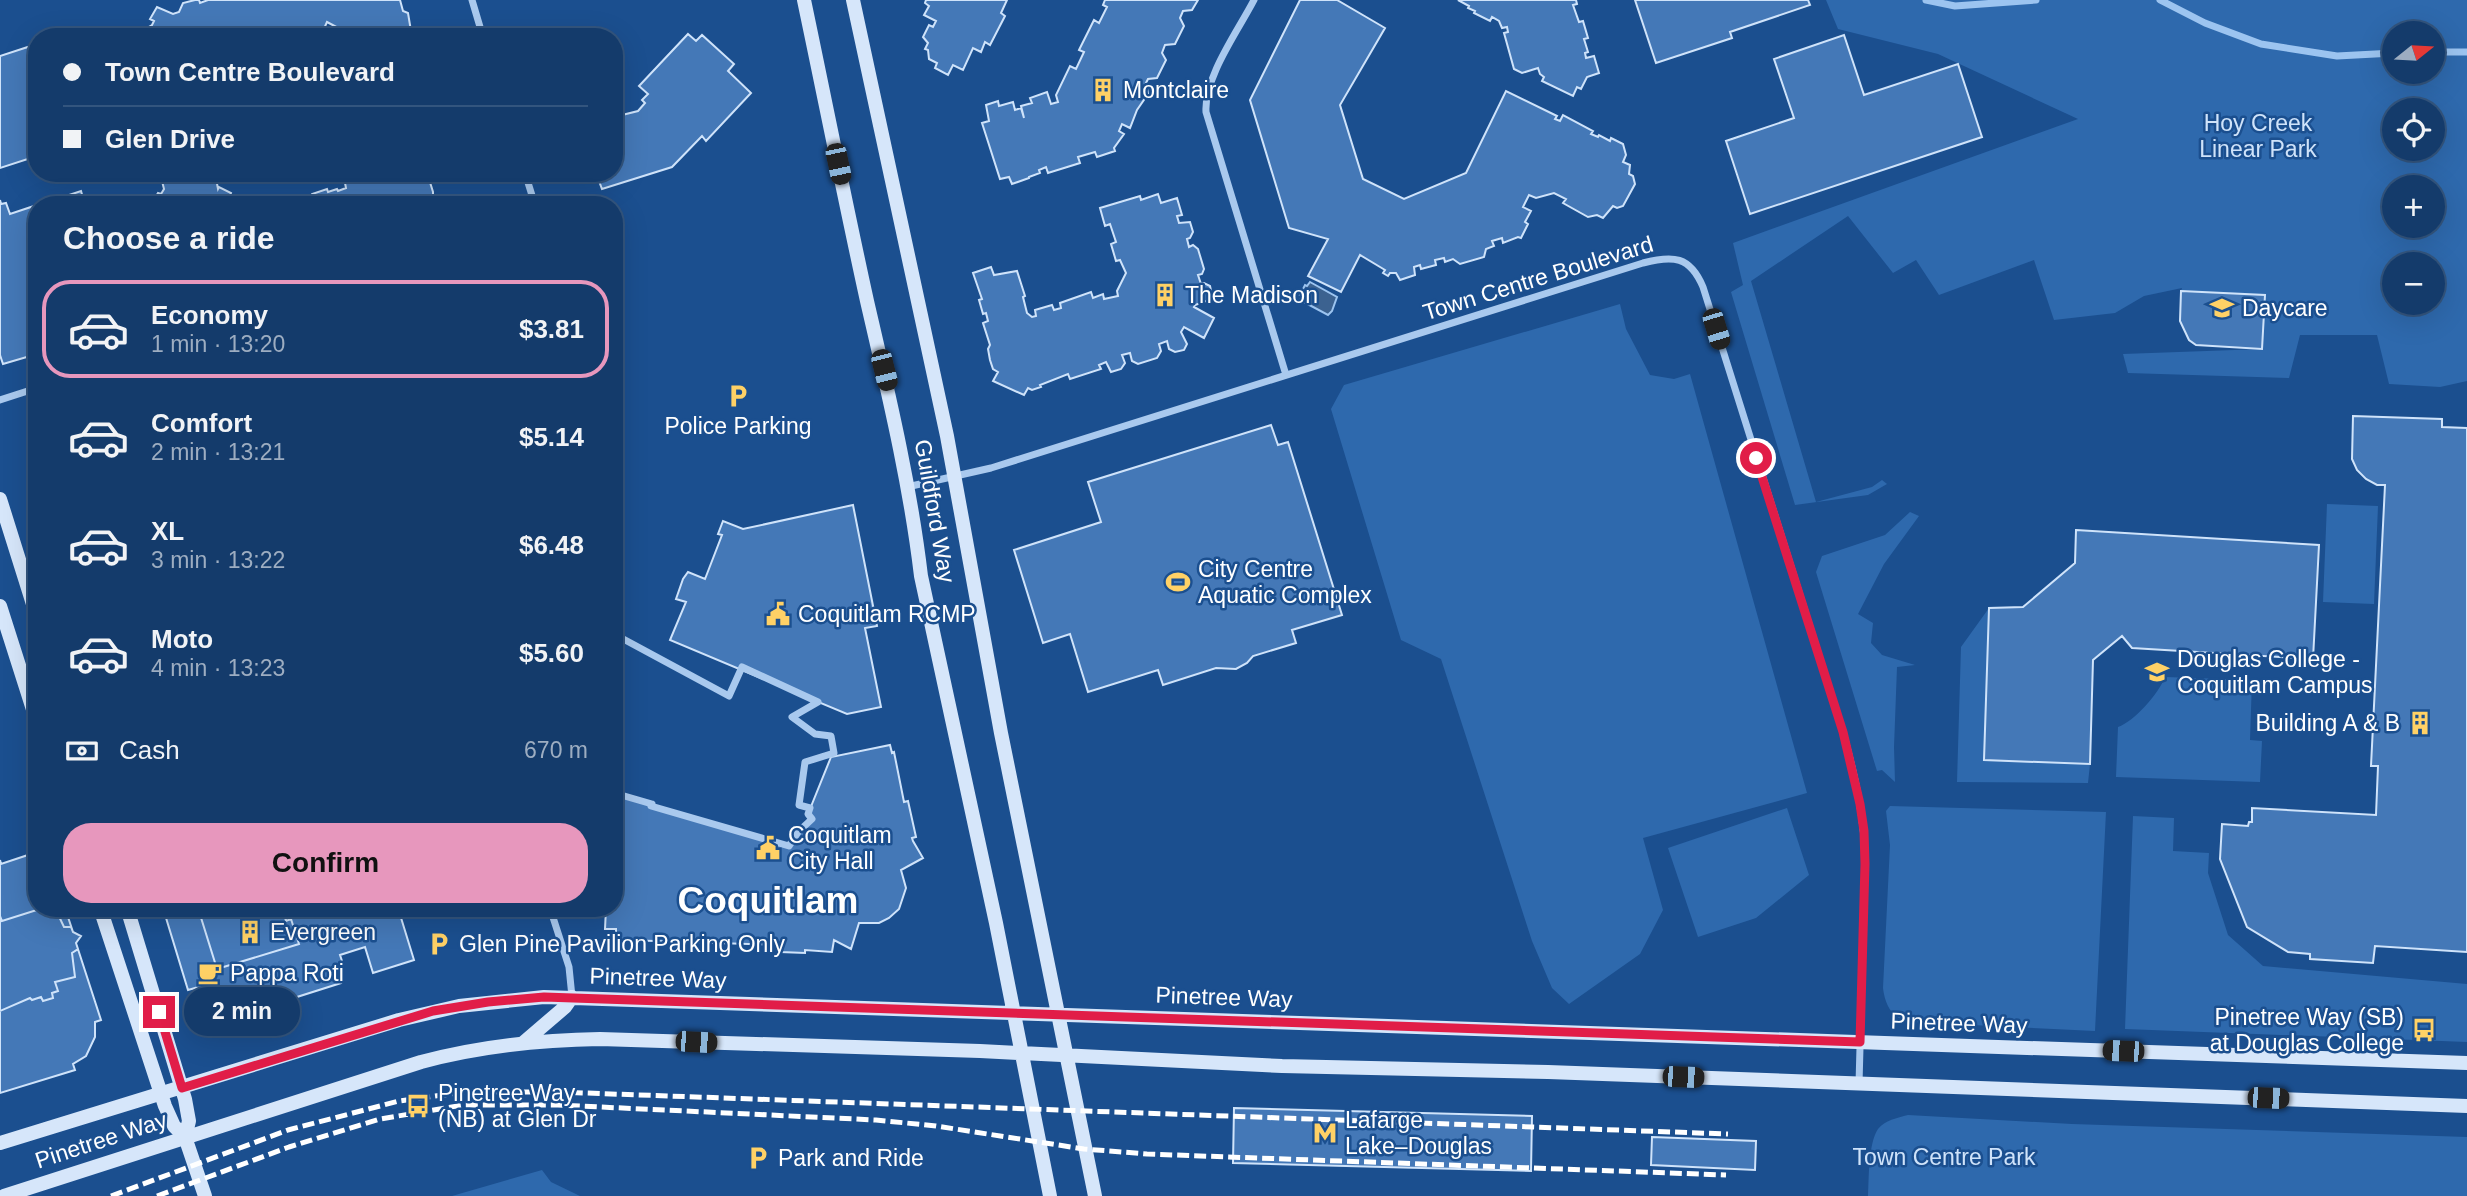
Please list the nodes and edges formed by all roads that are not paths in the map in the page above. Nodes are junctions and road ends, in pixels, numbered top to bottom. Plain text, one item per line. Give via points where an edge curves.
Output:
1 (472, 0) edge
2 (803, 0) edge
3 (853, 0) edge
4 (1254, 0) edge
5 (480, 28) edge
6 (1286, 375) junction
7 (28, 391) edge
8 (0, 400) edge
9 (954, 477) junction
10 (907, 486) junction
11 (0, 499) edge
12 (28, 588) edge
13 (0, 606) edge
14 (623, 639) edge
15 (18, 663) junction
16 (28, 680) edge
17 (28, 694) edge
18 (623, 796) edge
19 (103, 917) edge
20 (131, 917) edge
21 (553, 917) edge
22 (572, 997) junction
23 (1012, 1013) junction
24 (1058, 1015) junction
25 (1860, 1042) junction
26 (523, 1043) junction
27 (1021, 1055) junction
28 (1067, 1056) junction
29 (2467, 1063) edge
30 (1859, 1084) junction
31 (182, 1088) junction
32 (161, 1094) junction
33 (2467, 1105) edge
34 (185, 1137) junction
35 (0, 1143) edge
36 (4, 1196) edge
37 (205, 1196) edge
38 (1050, 1196) edge
39 (1094, 1196) edge

1 - 5 street
2 - 10 main road, Guildford Way
3 - 9 main road, Guildford Way
4 - 6 street via 1213,78 1206,112
6 - 9 street, Town Centre Boulevard
6 - 25 street, Town Centre Boulevard via 1643,263 1677,259 1694,270 1706,295 1856,780 1865,848
7 - 8 street
9 - 10 street, Town Centre Boulevard
9 - 24 main road, Guildford Way
10 - 23 main road, Guildford Way via 921,576
11 - 12 main road
13 - 15 main road
14 - 18 street via 729,695 742,667 818,702 792,717 815,734 831,736 834,753 805,762 799,805 810,808 812,819 789,846
15 - 16 street
15 - 17 main road
19 - 32 main road
20 - 31 main road
21 - 22 street via 569,967
22 - 23 main road, Pinetree Way
22 - 26 main road
22 - 31 main road, Pinetree Way via 514,999 433,1011
23 - 24 main road, Pinetree Way
23 - 27 main road, Guildford Way
24 - 25 main road, Pinetree Way
24 - 28 main road, Guildford Way
25 - 29 main road, Pinetree Way
25 - 30 street, Town Centre Boulevard
26 - 27 main road, Pinetree Way via 600,1039
26 - 34 main road, Pinetree Way via 439,1057
27 - 28 main road, Pinetree Way
27 - 38 main road, Guildford Way
28 - 30 main road, Pinetree Way
28 - 39 main road, Guildford Way
30 - 33 main road, Pinetree Way
31 - 32 main road, Pinetree Way
31 - 34 main road via 189,1117
32 - 34 main road via 172,1123
32 - 35 main road, Pinetree Way
34 - 36 main road, Pinetree Way
34 - 37 main road

